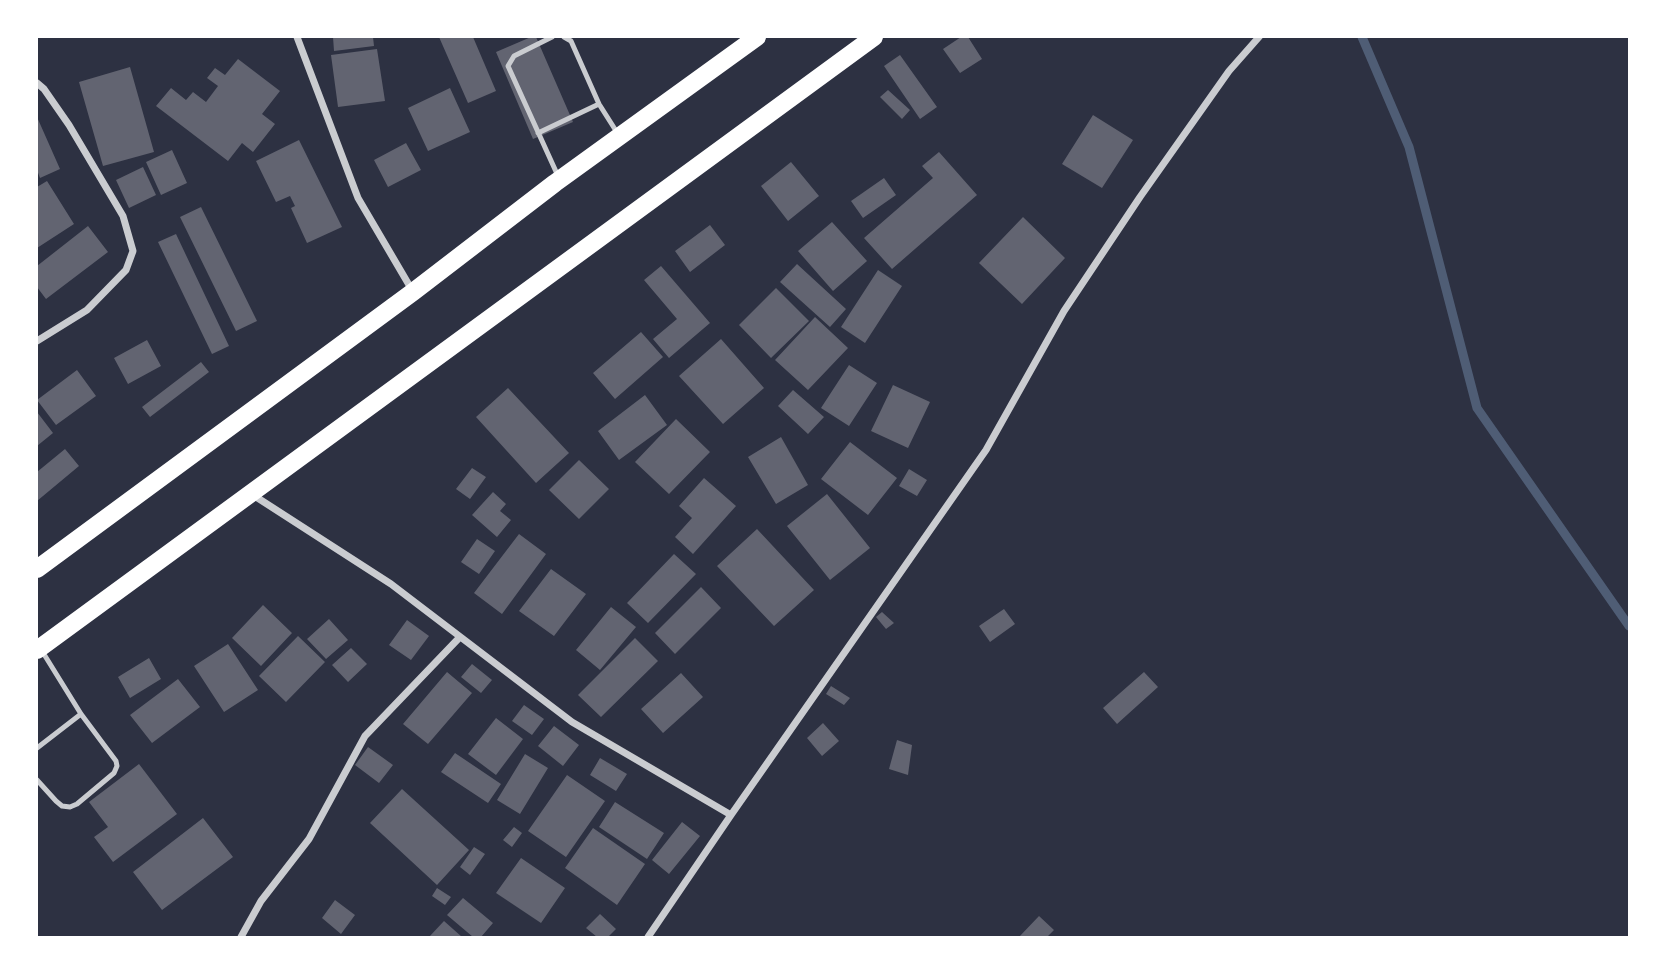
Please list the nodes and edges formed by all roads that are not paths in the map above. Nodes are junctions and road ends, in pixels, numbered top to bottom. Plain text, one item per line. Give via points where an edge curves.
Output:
1 (297, 37) edge
2 (552, 37) edge
3 (564, 37) edge
4 (757, 37) edge
5 (874, 37) edge
6 (1259, 37) edge
7 (37, 83) edge
8 (599, 104) junction
9 (538, 134) junction
10 (621, 135) junction
11 (555, 183) junction
12 (413, 292) junction
13 (37, 341) edge
14 (251, 494) junction
15 (37, 569) edge
16 (459, 638) junction
17 (38, 649) edge
18 (81, 715) junction
19 (37, 748) edge
20 (37, 780) edge
21 (731, 815) junction
22 (241, 937) edge
23 (648, 937) edge

1 - 12 street via 358,198
2 - 9 lane via 514,56 508,66
3 - 8 lane
4 - 10 main road
5 - 14 main road
6 - 21 street via 1229,71 1140,197 1064,311 986,450
7 - 13 street via 69,125 123,216 133,251 126,270 87,310
8 - 9 lane
8 - 10 lane
9 - 11 lane via 558,175
10 - 11 main road
11 - 12 main road
12 - 15 main road
14 - 16 street via 391,584
14 - 17 main road
16 - 21 street via 572,722
16 - 22 street via 365,736 309,839 261,901
17 - 18 lane
18 - 19 lane
18 - 20 lane via 116,761 114,773 70,807 62,806
21 - 23 street

